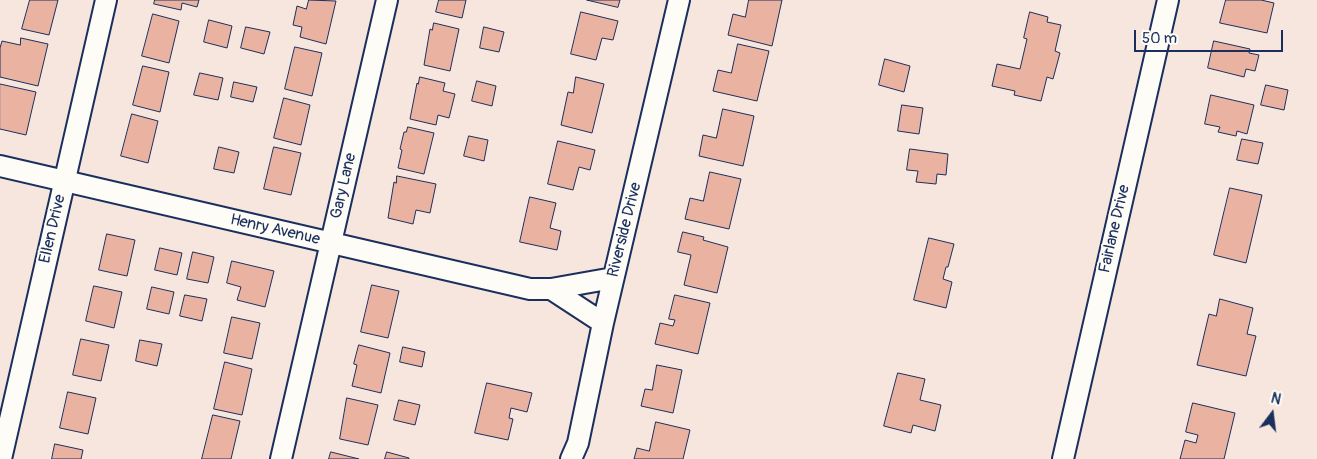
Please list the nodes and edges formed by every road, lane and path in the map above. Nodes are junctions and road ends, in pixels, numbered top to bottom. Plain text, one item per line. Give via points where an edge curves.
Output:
1 (106, 0) edge
2 (387, 0) edge
3 (679, 0) edge
4 (1168, 0) edge
5 (0, 166) edge
6 (64, 180) junction
7 (331, 243) junction
8 (613, 278) junction
9 (551, 289) junction
10 (603, 323) junction
11 (575, 454) edge
12 (1, 459) edge
13 (281, 459) edge
14 (1063, 459) edge

1 - 6 street, Ellen Drive
2 - 7 street, Gary Lane
3 - 8 street, Riverside Drive
4 - 14 street, Fairlane Drive
5 - 6 street, Henry Avenue
6 - 7 street, Henry Avenue
6 - 12 street, Ellen Drive
7 - 9 street, Henry Avenue via 530,289
7 - 13 street, Gary Lane
8 - 9 street, Henry Avenue
8 - 10 street, Riverside Drive
9 - 10 street
10 - 11 street, Riverside Drive

